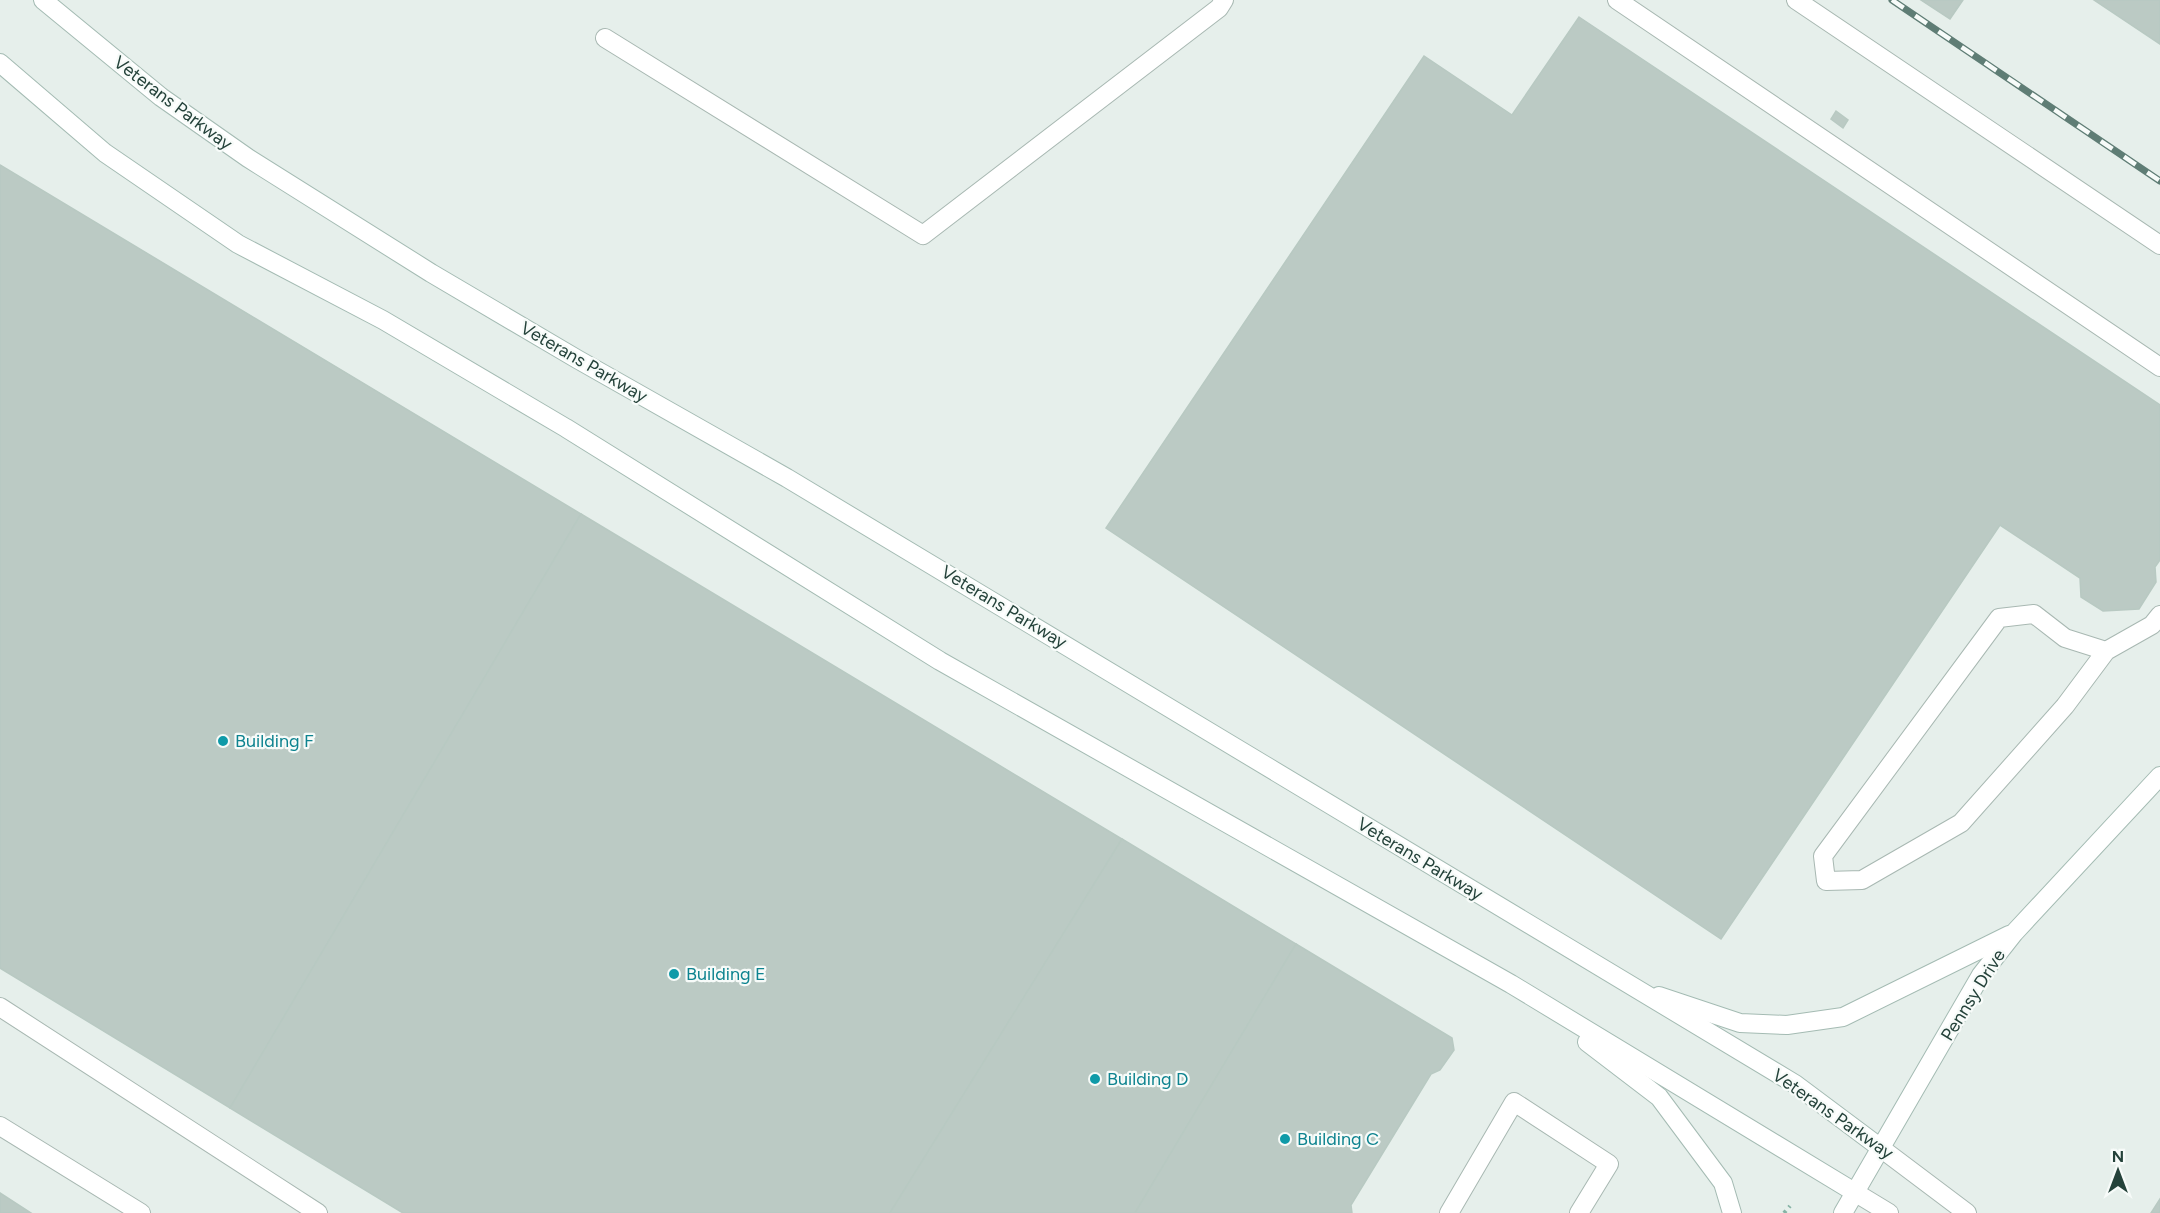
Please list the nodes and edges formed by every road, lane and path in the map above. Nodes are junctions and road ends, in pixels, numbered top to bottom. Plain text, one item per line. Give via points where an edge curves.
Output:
1 (43, 0) edge
2 (1224, 0) edge
3 (1617, 0) edge
4 (1796, 0) edge
5 (605, 38) dead end
6 (0, 63) edge
7 (2160, 245) edge
8 (2160, 368) edge
9 (2160, 615) edge
10 (2106, 651) junction
11 (2160, 776) edge
12 (2014, 933) junction
13 (1511, 984) junction
14 (1631, 987) junction
15 (0, 1007) edge
16 (0, 1126) edge
17 (1882, 1149) junction
18 (1856, 1193) junction
19 (1790, 1206) dead end
20 (141, 1213) edge
21 (318, 1213) edge
22 (1449, 1213) edge
23 (1579, 1213) edge
24 (1732, 1213) edge
25 (1784, 1213) edge
26 (1844, 1213) edge
27 (1888, 1213) edge
28 (1967, 1213) edge

1 - 14 main road, Veterans Parkway via 161,98 248,158 431,273 787,478
2 - 5 main road via 1219,8 923,235
3 - 8 main road
4 - 7 main road
6 - 13 main road via 105,153 238,244 383,320 566,428 940,661
9 - 10 main road via 2152,625
10 - 10 main road via 2065,638 2034,614 1999,618 1823,855 1826,881 1862,880 1961,824 2065,706
11 - 12 main road, Pennsy Drive
12 - 14 main road via 1844,1017 1787,1026 1740,1023
12 - 17 main road, Pennsy Drive via 1981,975
13 - 18 main road
13 - 24 main road via 1659,1097 1723,1183
14 - 17 main road, Veterans Parkway via 1795,1084
15 - 21 main road
16 - 20 main road
17 - 18 main road, Pennsy Drive
17 - 28 main road, Veterans Parkway
18 - 26 main road, Pennsy Drive
18 - 27 main road
19 - 25 path
22 - 23 main road via 1514,1102 1609,1164

